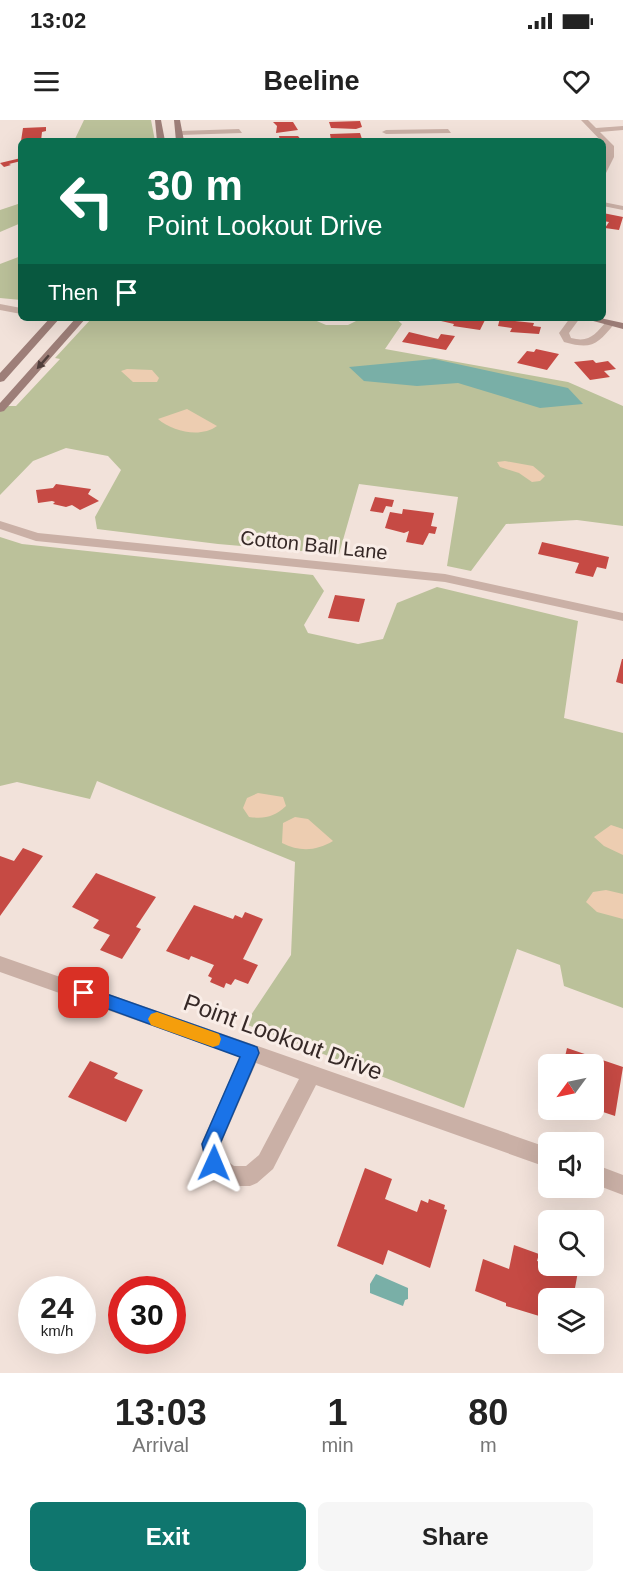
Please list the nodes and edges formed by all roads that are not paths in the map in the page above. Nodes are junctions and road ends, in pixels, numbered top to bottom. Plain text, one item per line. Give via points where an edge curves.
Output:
1 (158, 120) edge
2 (177, 120) edge
3 (584, 120) edge
4 (623, 128) edge
5 (448, 130) dead end
6 (595, 130) junction
7 (239, 131) dead end
8 (180, 137) edge
9 (161, 138) edge
10 (387, 138) edge
11 (602, 138) edge
12 (606, 142) edge
13 (606, 165) edge
14 (606, 204) edge
15 (623, 207) edge
16 (0, 307) edge
17 (18, 310) edge
18 (606, 313) edge
19 (623, 317) edge
20 (52, 321) edge
21 (78, 321) edge
22 (573, 321) edge
23 (601, 321) edge
24 (610, 323) junction
25 (623, 326) edge
26 (41, 334) junction
27 (63, 338) junction
28 (0, 379) edge
29 (5, 399) edge
30 (0, 409) edge
31 (0, 525) edge
32 (623, 617) edge
33 (0, 964) edge
34 (251, 1053) junction
35 (312, 1074) junction
36 (538, 1154) edge
37 (604, 1178) edge
38 (623, 1185) edge

1 - 9 street
2 - 8 street
3 - 6 street
4 - 6 street
5 - 10 street via 384,129
6 - 11 street
7 - 8 street
12 - 13 street via 610,158
14 - 15 street
16 - 17 street
18 - 19 street
20 - 26 street
21 - 27 street
22 - 24 street via 564,333 567,340 582,344 593,342
23 - 24 street
24 - 25 street
26 - 27 street
26 - 28 street
27 -> 29 street
29 - 30 street
31 - 32 street, Cotton Ball Lane via 36,537 445,578
33 - 34 street, Point Lookout Drive
34 - 35 street, Point Lookout Drive
34 - 35 street via 211,1144 214,1163 230,1176 250,1176 260,1170
35 - 36 street, Point Lookout Drive
37 - 38 street

